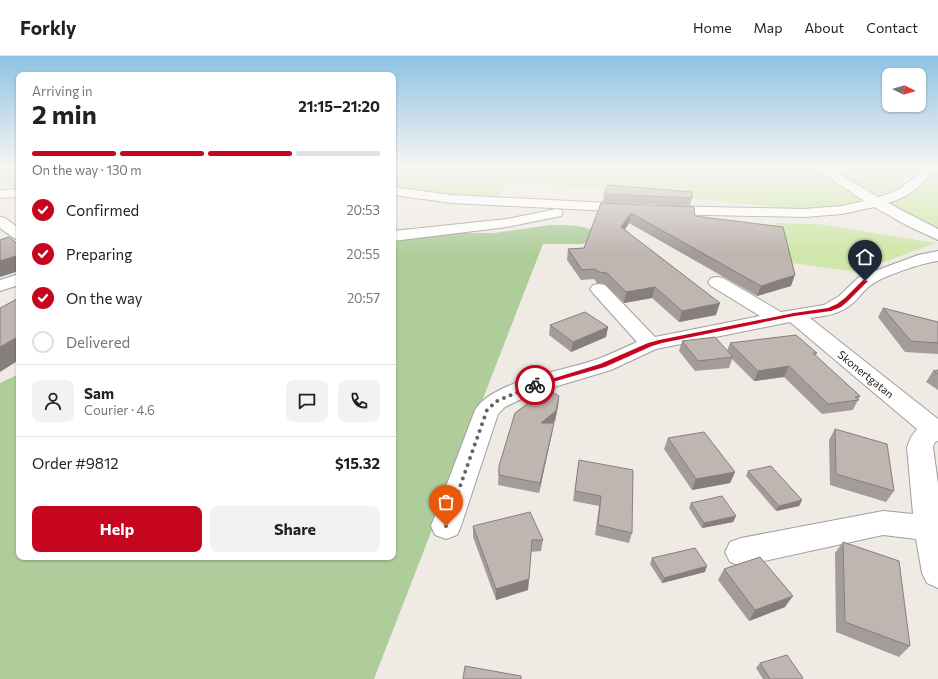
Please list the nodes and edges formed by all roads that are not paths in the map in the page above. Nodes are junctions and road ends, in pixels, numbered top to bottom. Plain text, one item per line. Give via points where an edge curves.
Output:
1 (430, 196) edge
2 (867, 196) edge
3 (896, 196) edge
4 (876, 202) junction
5 (586, 207) junction
6 (0, 221) edge
7 (16, 233) edge
8 (938, 235) edge
9 (396, 236) edge
10 (938, 256) edge
11 (16, 280) edge
12 (717, 282) dead end
13 (0, 286) edge
14 (600, 289) dead end
15 (786, 316) junction
16 (650, 344) junction
17 (936, 431) edge
18 (446, 526) dead end
19 (929, 528) junction
20 (741, 552) dead end
21 (938, 573) edge

1 - 5 street
2 - 4 street
3 - 4 street
4 - 5 street via 842,210 804,213
4 - 8 street
5 - 9 street via 507,223
6 - 7 street
10 - 15 street via 924,258 865,281 846,300 829,310
11 - 13 street
12 - 15 street, Skonertgatan
14 - 16 street
15 - 16 street
15 - 17 street, Skonertgatan
16 - 18 street via 603,365 543,382 497,401 487,410
17 - 19 street via 924,437 920,447
19 - 20 street via 883,523
19 - 21 street

